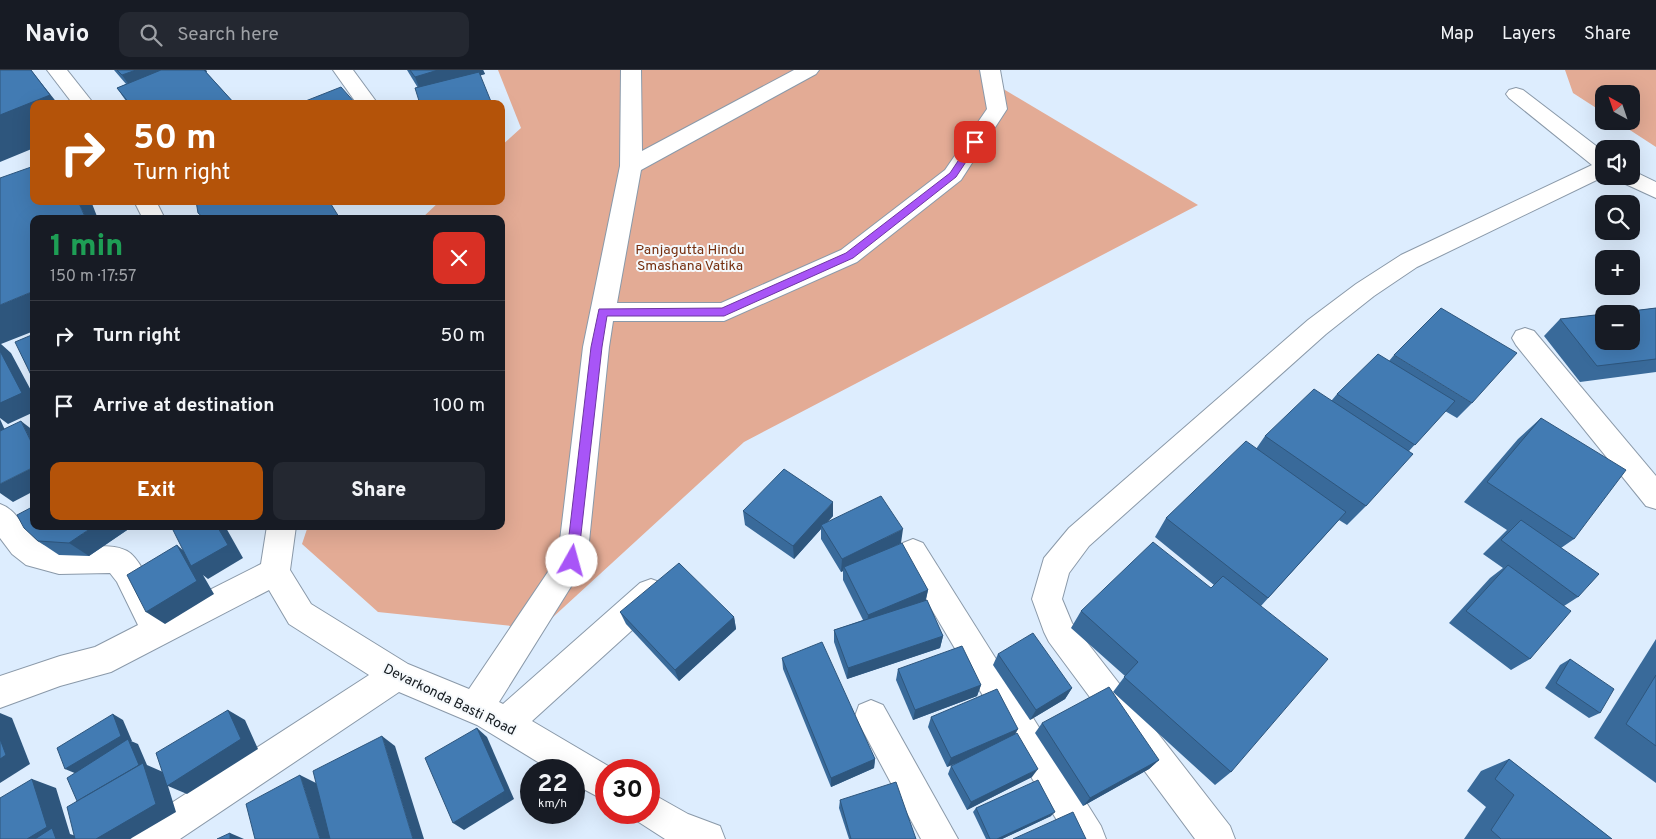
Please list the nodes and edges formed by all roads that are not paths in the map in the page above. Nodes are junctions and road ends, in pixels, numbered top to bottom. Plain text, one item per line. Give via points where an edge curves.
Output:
1 (57, 70) edge
2 (343, 70) edge
3 (631, 70) edge
4 (809, 70) edge
5 (990, 70) edge
6 (1516, 94) dead end
7 (80, 100) edge
8 (365, 100) edge
9 (1595, 156) edge
10 (631, 166) junction
11 (1595, 172) edge
12 (1640, 183) edge
13 (1656, 191) edge
14 (603, 312) junction
15 (1525, 338) dead end
16 (1656, 497) edge
17 (15, 523) edge
18 (281, 530) edge
19 (912, 552) dead end
20 (275, 572) junction
21 (671, 575) edge
22 (158, 633) junction
23 (397, 675) junction
24 (0, 692) edge
25 (476, 708) junction
26 (871, 716) dead end
27 (506, 724) junction
28 (595, 777) edge
29 (149, 839) edge
30 (940, 839) edge
31 (1088, 839) edge
32 (1217, 839) edge

1 - 7 street
2 - 8 street
3 - 10 street
4 - 10 street
5 - 14 street via 997,109 953,175 849,256 724,312
6 - 9 street
10 - 14 street
11 - 32 street via 1408,262 1365,290 1317,327 1079,536 1055,567 1047,599 1060,632
12 - 13 street
14 - 25 street via 596,347 572,561
15 - 16 street
17 - 22 street via 29,551 51,560 118,561 128,572
18 - 20 street
19 - 31 street
20 - 22 street
20 - 23 street, Devarkonda Basti Road via 300,614
21 - 27 street
22 - 24 street via 100,661 52,673
23 - 25 street, Devarkonda Basti Road
23 - 29 street
25 - 27 street, Devarkonda Basti Road
26 - 30 street
27 - 28 street, Devarkonda Basti Road

